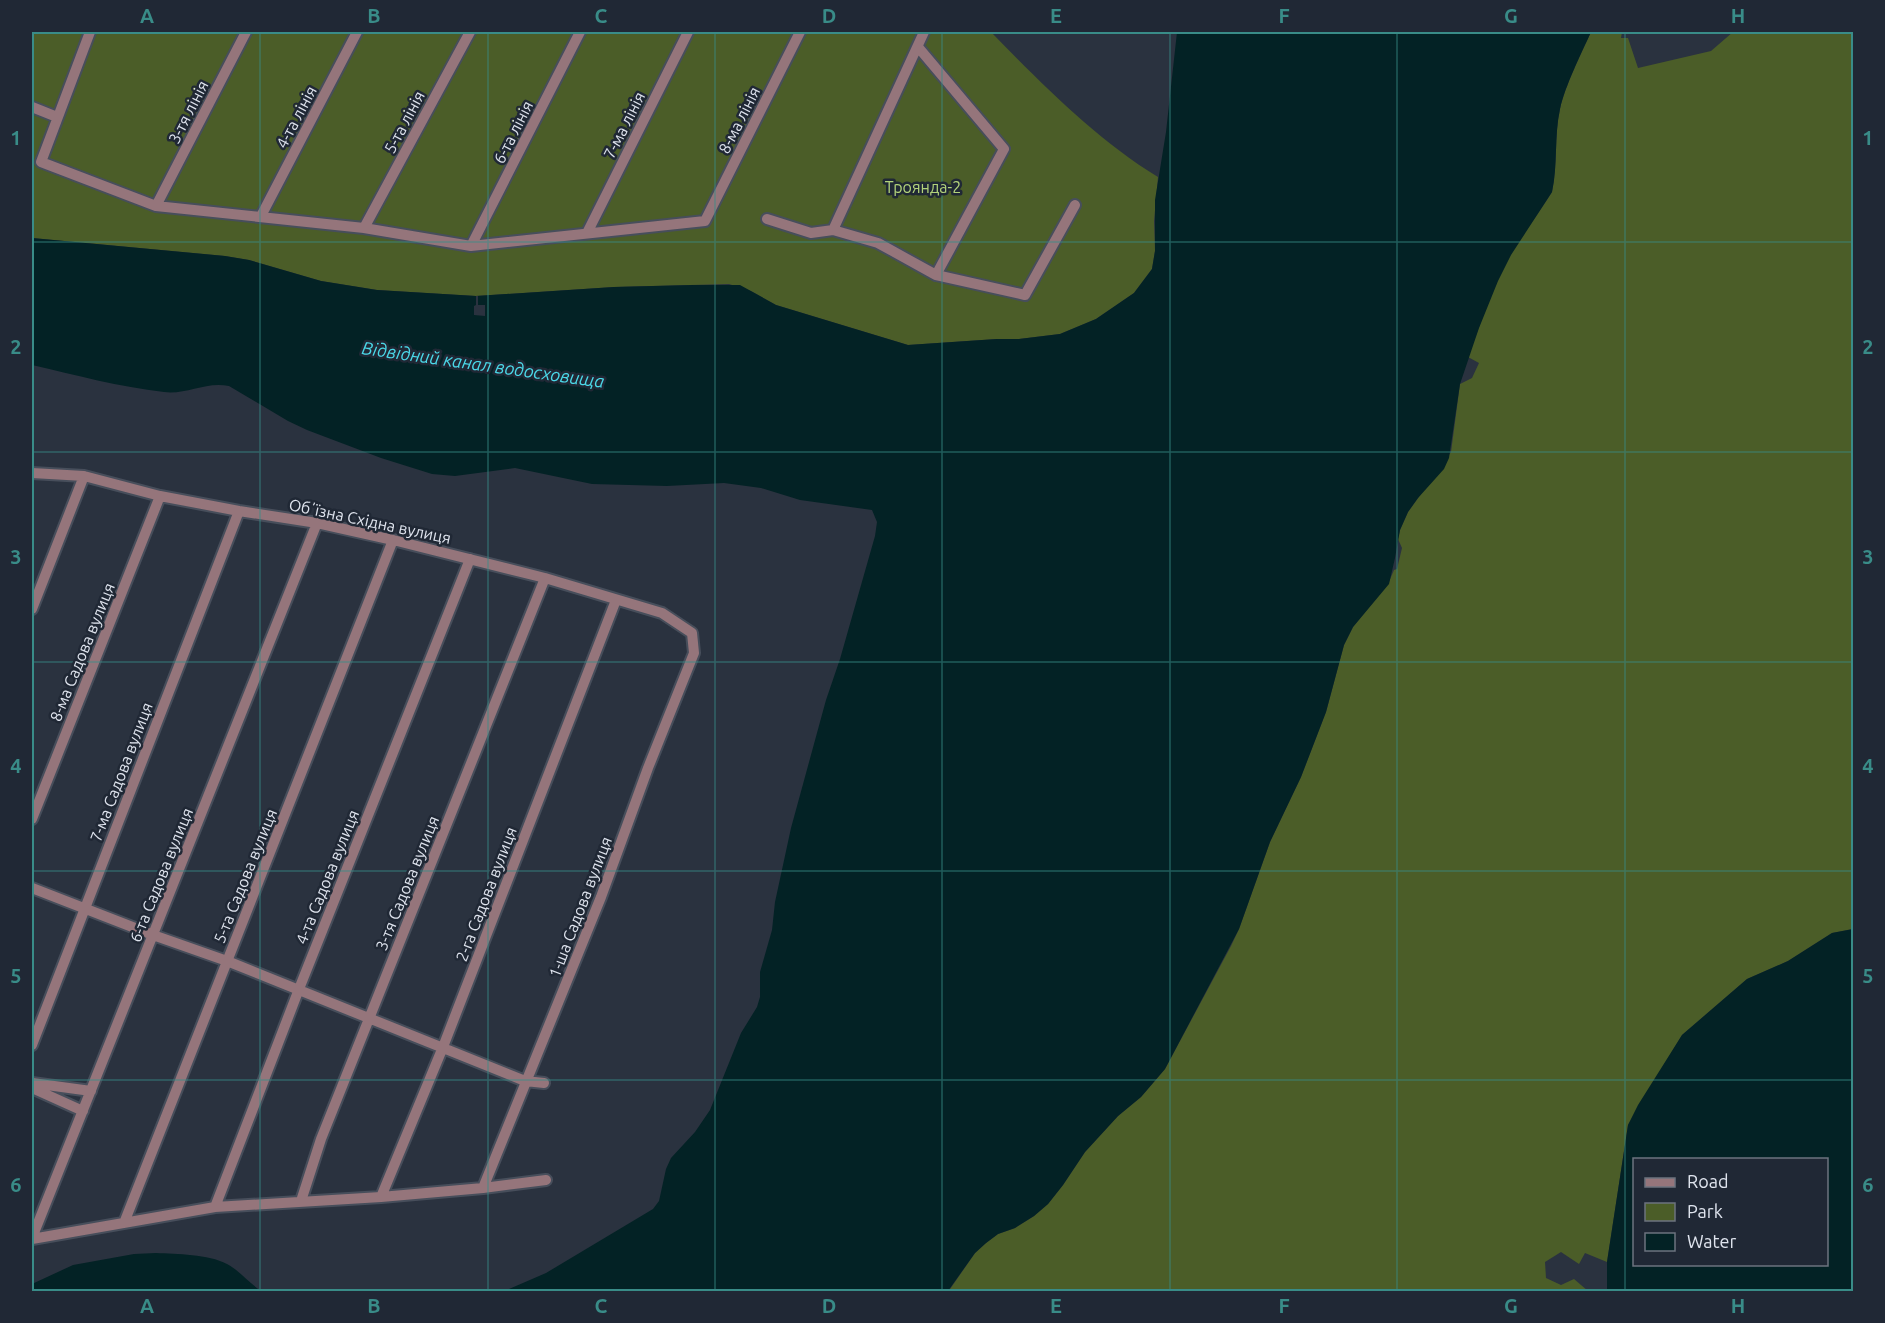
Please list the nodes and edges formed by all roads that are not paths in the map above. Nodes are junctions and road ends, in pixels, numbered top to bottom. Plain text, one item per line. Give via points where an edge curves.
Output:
1 (90, 32) edge
2 (246, 32) edge
3 (357, 32) edge
4 (470, 32) edge
5 (580, 32) edge
6 (688, 32) edge
7 (800, 32) edge
8 (924, 32) edge
9 (918, 47) junction
10 (32, 107) edge
11 (57, 117) junction
12 (1075, 205) dead end
13 (156, 206) junction
14 (261, 216) junction
15 (767, 219) dead end
16 (364, 228) junction
17 (833, 230) junction
18 (587, 233) junction
19 (471, 246) junction
20 (936, 275) junction
21 (32, 472) edge
22 (84, 476) junction
23 (160, 496) junction
24 (239, 511) junction
25 (317, 523) junction
26 (393, 540) junction
27 (470, 559) junction
28 (545, 578) junction
29 (616, 600) junction
30 (32, 609) edge
31 (692, 633) joint
32 (32, 819) edge
33 (32, 888) edge
34 (84, 909) junction
35 (153, 935) junction
36 (227, 961) junction
37 (299, 989) junction
38 (369, 1019) junction
39 (32, 1045) edge
40 (443, 1047) junction
41 (525, 1081) junction
42 (543, 1083) dead end
43 (32, 1085) edge
44 (91, 1092) junction
45 (83, 1111) junction
46 (546, 1180) dead end
47 (483, 1188) junction
48 (381, 1197) junction
49 (301, 1201) junction
50 (215, 1207) junction
51 (124, 1223) junction
52 (32, 1239) edge

1 - 11 street
2 - 13 street, 3-тя лінія
3 - 14 street, 4-та лінія
4 - 16 street, 5-та лінія
5 - 19 street, 6-та лінія
6 - 18 street, 7-ма лінія
7 - 18 street, 8-ма лінія via 705,221
8 - 9 street
9 - 17 street
9 - 20 street via 1004,149
10 - 11 street
11 - 13 street via 41,162
12 - 20 street via 1025,295
13 - 14 street
14 - 16 street
15 - 17 street via 811,233
16 - 19 street
17 - 20 street via 878,243
18 - 19 street
21 - 22 street, Обʼїзна Східна вулиця
22 - 23 street, Обʼїзна Східна вулиця
22 - 30 street
23 - 24 street, Обʼїзна Східна вулиця
23 - 32 street, 8-ма Садова вулиця
24 - 25 street, Обʼїзна Східна вулиця
24 - 34 street, 7-ма Садова вулиця
25 - 26 street, Обʼїзна Східна вулиця
25 - 35 street, 6-та Садова вулиця
26 - 27 street, Обʼїзна Східна вулиця
26 - 36 street, 5-та Садова вулиця
27 - 28 street, Обʼїзна Східна вулиця
27 - 37 street, 4-та Садова вулиця
28 - 29 street, Обʼїзна Східна вулиця
28 - 38 street, 3-тя Садова вулиця
29 - 31 street, Обʼїзна Східна вулиця via 662,613
29 - 40 street, 2-га Садова вулиця
31 - 41 street, 1-ша Садова вулиця via 694,653 601,897
33 - 34 street
34 - 35 street
34 - 39 street, 7-ма Садова вулиця
35 - 36 street
35 - 44 street, 6-та Садова вулиця
36 - 37 street
36 - 51 street, 5-та Садова вулиця
37 - 38 street
37 - 50 street, 4-та Садова вулиця
38 - 40 street
38 - 49 street, 3-тя Садова вулиця
40 - 41 street
40 - 48 street, 2-га Садова вулиця
41 - 42 street
41 - 47 street, 1-ша Садова вулиця
43 - 44 street
43 - 45 street
44 - 45 street, 6-та Садова вулиця
45 - 52 street, 6-та Садова вулиця
46 - 47 street
47 - 48 street
48 - 49 street
49 - 50 street
50 - 51 street
51 - 52 street

